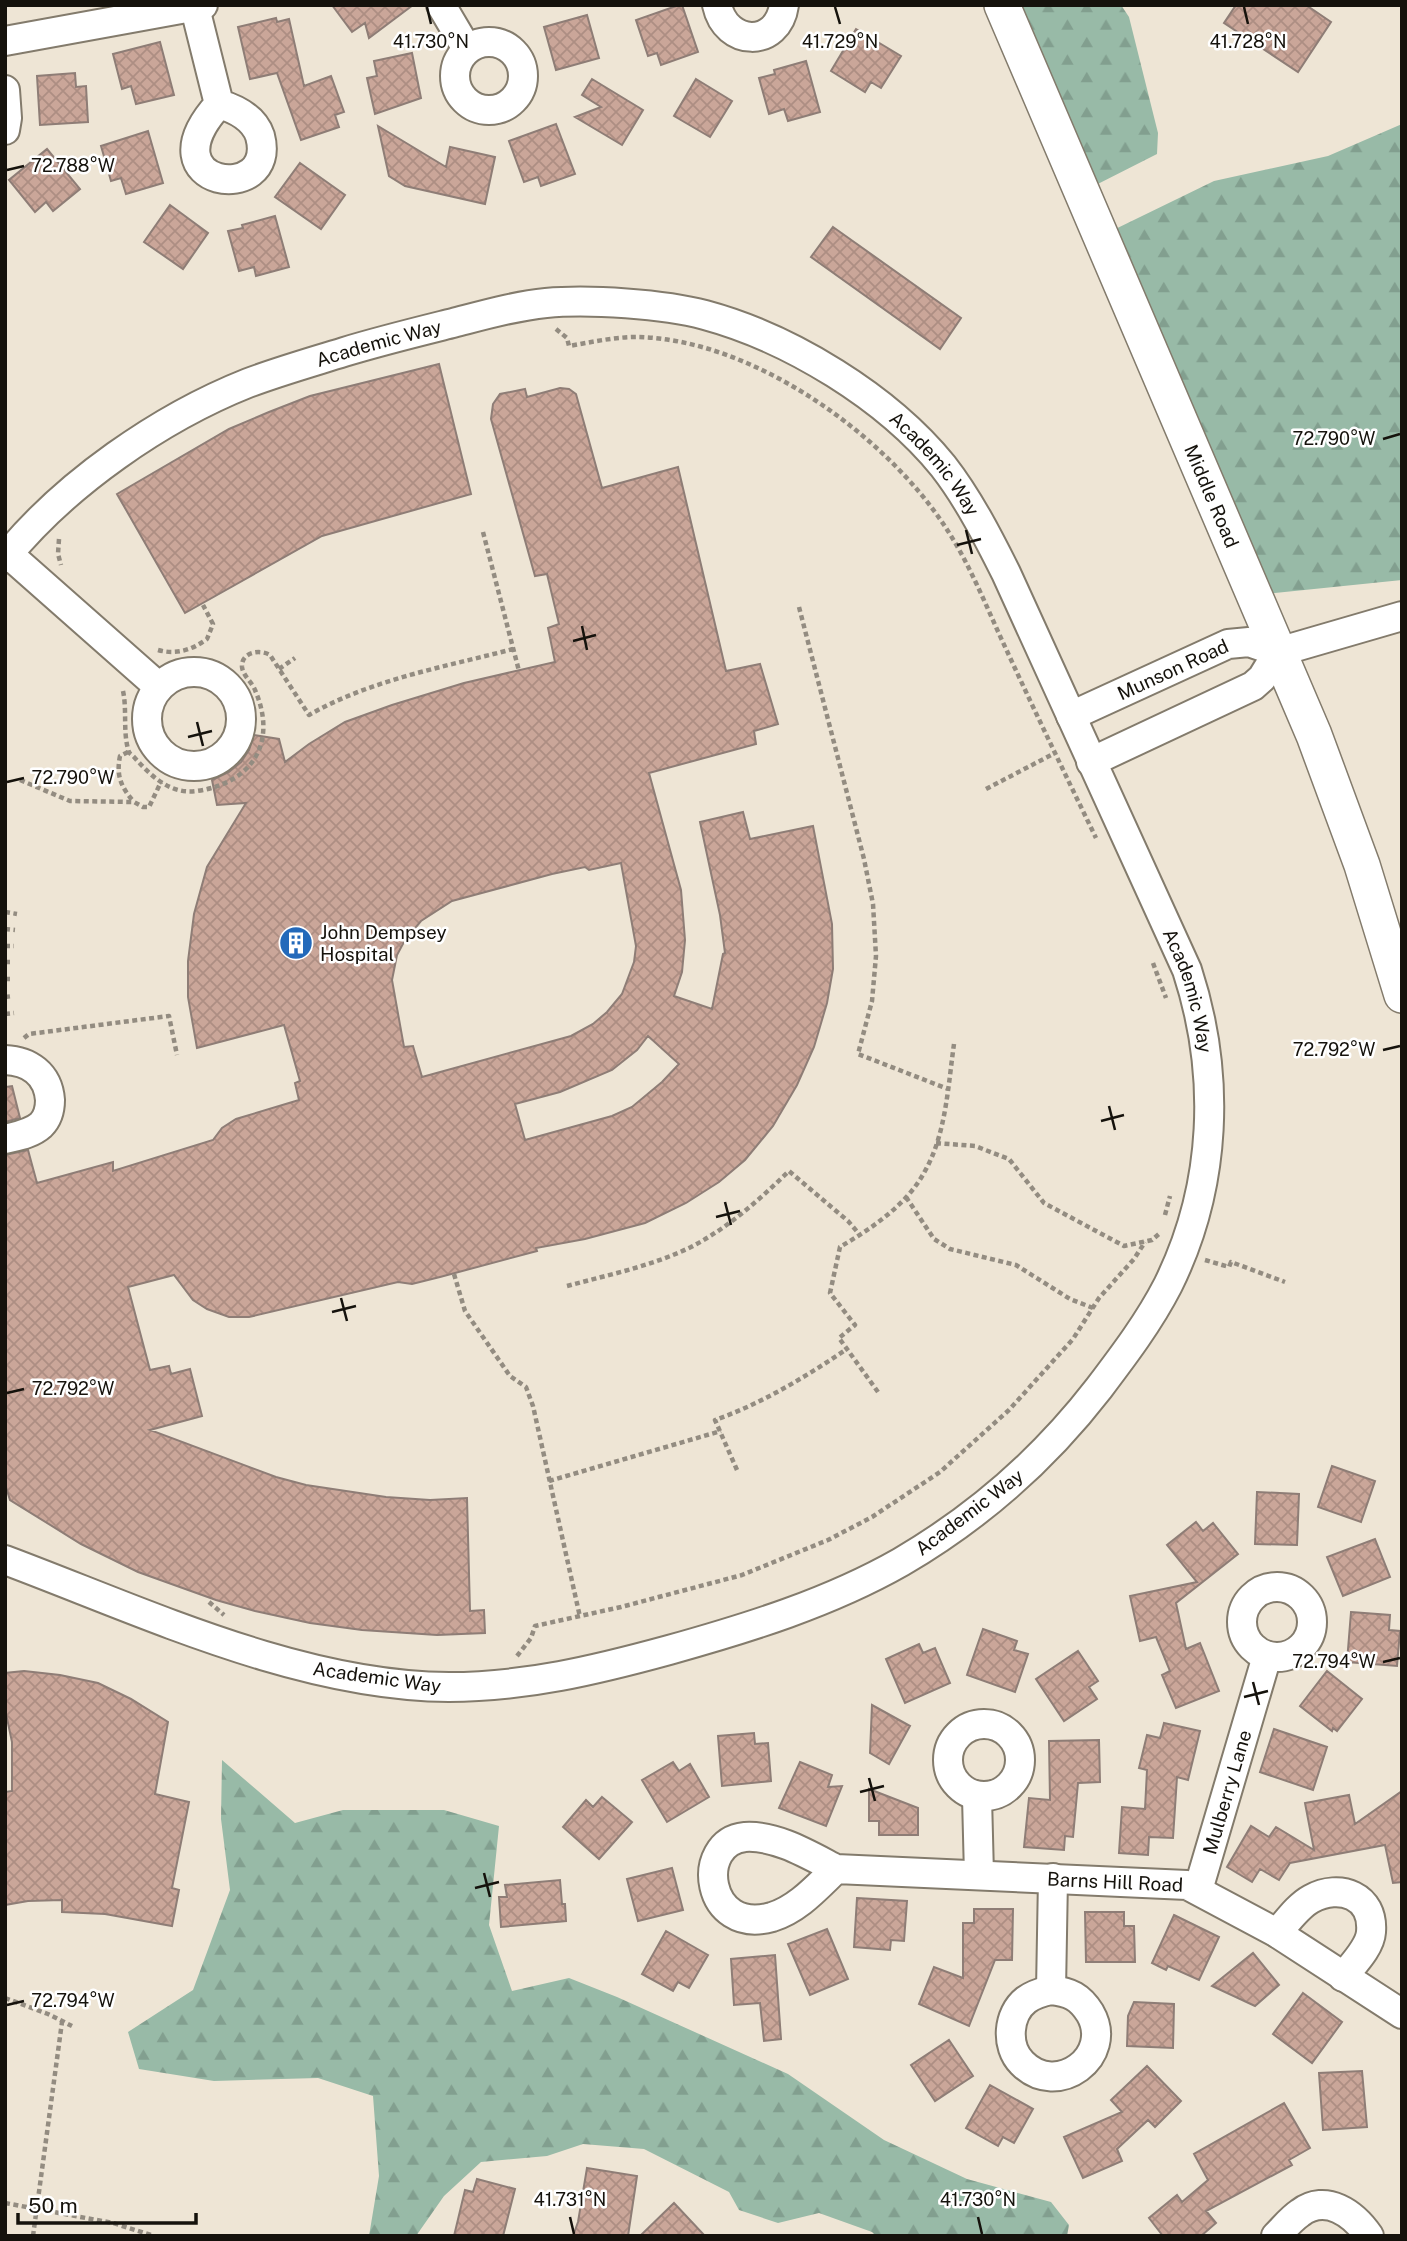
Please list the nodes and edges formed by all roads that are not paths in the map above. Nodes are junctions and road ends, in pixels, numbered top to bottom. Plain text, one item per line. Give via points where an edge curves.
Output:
1 (441, 5) edge
2 (718, 5) edge
3 (784, 5) edge
4 (1002, 5) edge
5 (199, 6) edge
6 (5, 41) edge
7 (467, 49) dead end
8 (5, 90) edge
9 (219, 104) dead end
10 (5, 130) edge
11 (7, 554) edge
12 (1402, 616) edge
13 (1278, 652) junction
14 (159, 687) dead end
15 (1071, 716) junction
16 (1091, 762) junction
17 (1402, 995) edge
18 (5, 1060) edge
19 (5, 1139) edge
20 (5, 1560) edge
21 (1267, 1656) dead end
22 (977, 1797) dead end
23 (836, 1869) dead end
24 (979, 1875) junction
25 (1053, 1878) junction
26 (1198, 1890) junction
27 (1277, 1933) junction
28 (1343, 1977) junction
29 (1051, 1990) dead end
30 (1402, 2014) edge
31 (1276, 2236) edge
32 (1369, 2236) edge

1 - 7 street
2 - 3 street via 733,32 752,38 774,27
4 - 13 street, Middle Road
5 - 6 street
5 - 9 street
8 - 10 street
11 - 14 street
11 - 15 street, Academic Way via 67,495 128,449 194,409 273,374 369,344 524,306 601,303 677,310 725,321 795,351 866,396 930,452 955,483 996,552
12 - 13 street
13 - 15 street, Munson Road via 1249,642 1228,644
13 - 16 street via 1253,686
13 - 17 street, Middle Road via 1339,798
15 - 16 street, Academic Way
16 - 20 street, Academic Way via 1172,935 1194,994 1209,1086 1203,1176 1174,1270 1131,1345 1039,1457 966,1519 880,1573 766,1620 596,1670 521,1684 478,1686 406,1684 277,1660
18 - 19 street via 39,1072 50,1101 41,1125
21 - 26 street, Mulberry Lane
22 - 24 street
23 - 24 street, Barns Hill Road
24 - 25 street, Barns Hill Road
25 - 26 street, Barns Hill Road via 1187,1885
25 - 29 street
26 - 27 street, Barns Hill Road
27 - 28 street, Barns Hill Road
27 - 28 street via 1309,1900 1327,1892 1352,1894 1369,1914 1372,1933
28 - 30 street, Barns Hill Road
31 - 32 street via 1301,2212 1321,2206 1348,2212

